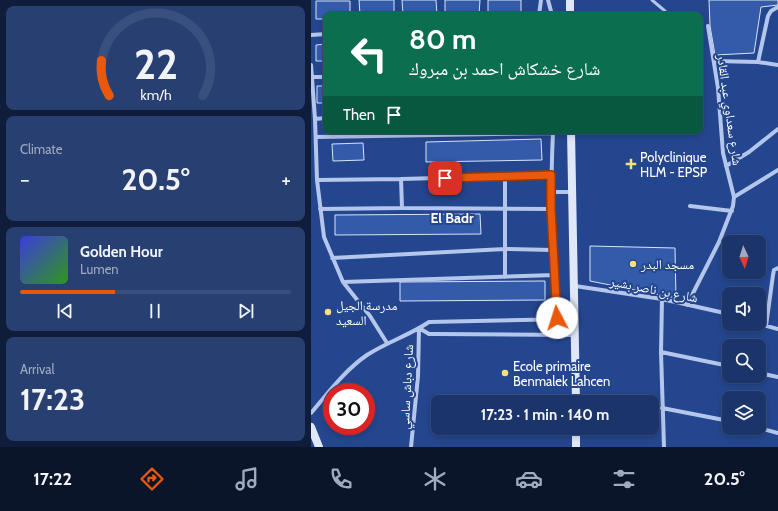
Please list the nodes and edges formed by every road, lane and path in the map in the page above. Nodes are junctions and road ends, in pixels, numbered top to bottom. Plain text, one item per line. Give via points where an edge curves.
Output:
1 (541, 0) edge
2 (548, 0) edge
3 (570, 0) edge
4 (653, 0) edge
5 (778, 7) edge
6 (665, 11) dead end
7 (539, 12) edge
8 (551, 12) edge
9 (570, 12) edge
10 (708, 26) dead end
11 (323, 34) edge
12 (311, 35) edge
13 (714, 61) junction
14 (758, 62) junction
15 (311, 65) edge
16 (778, 66) edge
17 (312, 77) edge
18 (323, 77) edge
19 (315, 118) junction
20 (323, 118) edge
21 (778, 129) edge
22 (385, 134) edge
23 (553, 134) edge
24 (571, 134) edge
25 (355, 136) joint
26 (316, 137) junction
27 (726, 166) junction
28 (778, 170) edge
29 (551, 175) junction
30 (505, 176) junction
31 (317, 180) junction
32 (401, 180) junction
33 (551, 192) junction
34 (572, 192) junction
35 (734, 197) junction
36 (690, 206) dead end
37 (402, 208) junction
38 (505, 208) junction
39 (551, 209) junction
40 (320, 210) junction
41 (732, 211) junction
42 (505, 249) junction
43 (553, 250) junction
44 (333, 258) junction
45 (778, 268) edge
46 (554, 275) junction
47 (505, 277) junction
48 (343, 282) junction
49 (575, 286) junction
50 (661, 299) junction
51 (687, 306) junction
52 (722, 313) edge
53 (557, 318) junction
54 (574, 318) junction
55 (766, 326) joint
56 (419, 328) junction
57 (778, 329) edge
58 (559, 335) junction
59 (574, 335) junction
60 (387, 343) junction
61 (661, 352) junction
62 (722, 365) edge
63 (766, 374) edge
64 (778, 377) edge
65 (576, 395) edge
66 (662, 408) junction
67 (311, 413) edge
68 (722, 420) edge
69 (311, 427) edge
70 (766, 430) edge
71 (778, 433) edge
72 (576, 435) edge
73 (315, 444) edge
74 (411, 447) edge
75 (576, 447) edge
76 (664, 447) edge

1 - 7 street
2 - 8 street
3 - 9 street
4 - 6 lane
5 - 14 street via 768,16
10 - 13 street, شارع سعداوي عبد القادر
11 - 12 street
13 - 14 street
13 - 27 street, شارع سعداوي عبد القادر
14 - 16 street
15 - 17 street
17 - 18 street
17 - 19 street
19 - 20 street
19 - 26 street
21 - 27 street
22 - 25 street
23 - 29 street
24 - 34 street
25 - 26 street
26 - 31 street
27 - 35 street, شارع سعداوي عبد القادر
28 - 35 street
29 - 30 street
29 - 33 street
30 - 32 street
30 - 38 street
31 - 32 street
31 - 40 street
32 - 37 street
33 - 34 street
33 - 39 street
34 - 49 street
35 - 41 street, شارع سعداوي عبد القادر
36 - 41 street
37 - 38 street
37 - 40 street
38 - 39 street
38 - 42 street
39 - 43 street
40 - 44 street via 324,237
41 - 51 street, شارع سعداوي عبد القادر
42 - 43 street
42 - 44 street
42 - 47 street
43 - 46 street
44 - 48 street
45 - 55 street via 773,274
46 - 47 street
46 - 53 street
47 - 48 street
48 - 60 street via 370,316
49 - 50 street, شارع بن ناصر بشير
49 - 54 street
50 - 51 street, شارع بن ناصر بشير
50 - 61 street
51 - 52 street, شارع بن ناصر بشير
53 - 54 street
53 - 56 street via 429,322
53 - 58 street
54 - 59 street
55 - 57 street
56 - 58 street via 429,334
56 - 60 street
56 - 74 street, شارع دباش ساسي via 418,376
58 - 59 street
59 - 65 street
60 - 67 street via 352,366
61 - 62 street
61 - 66 street
63 - 64 street
66 - 68 street
66 - 76 street
69 - 73 street
70 - 71 street
72 - 75 street

